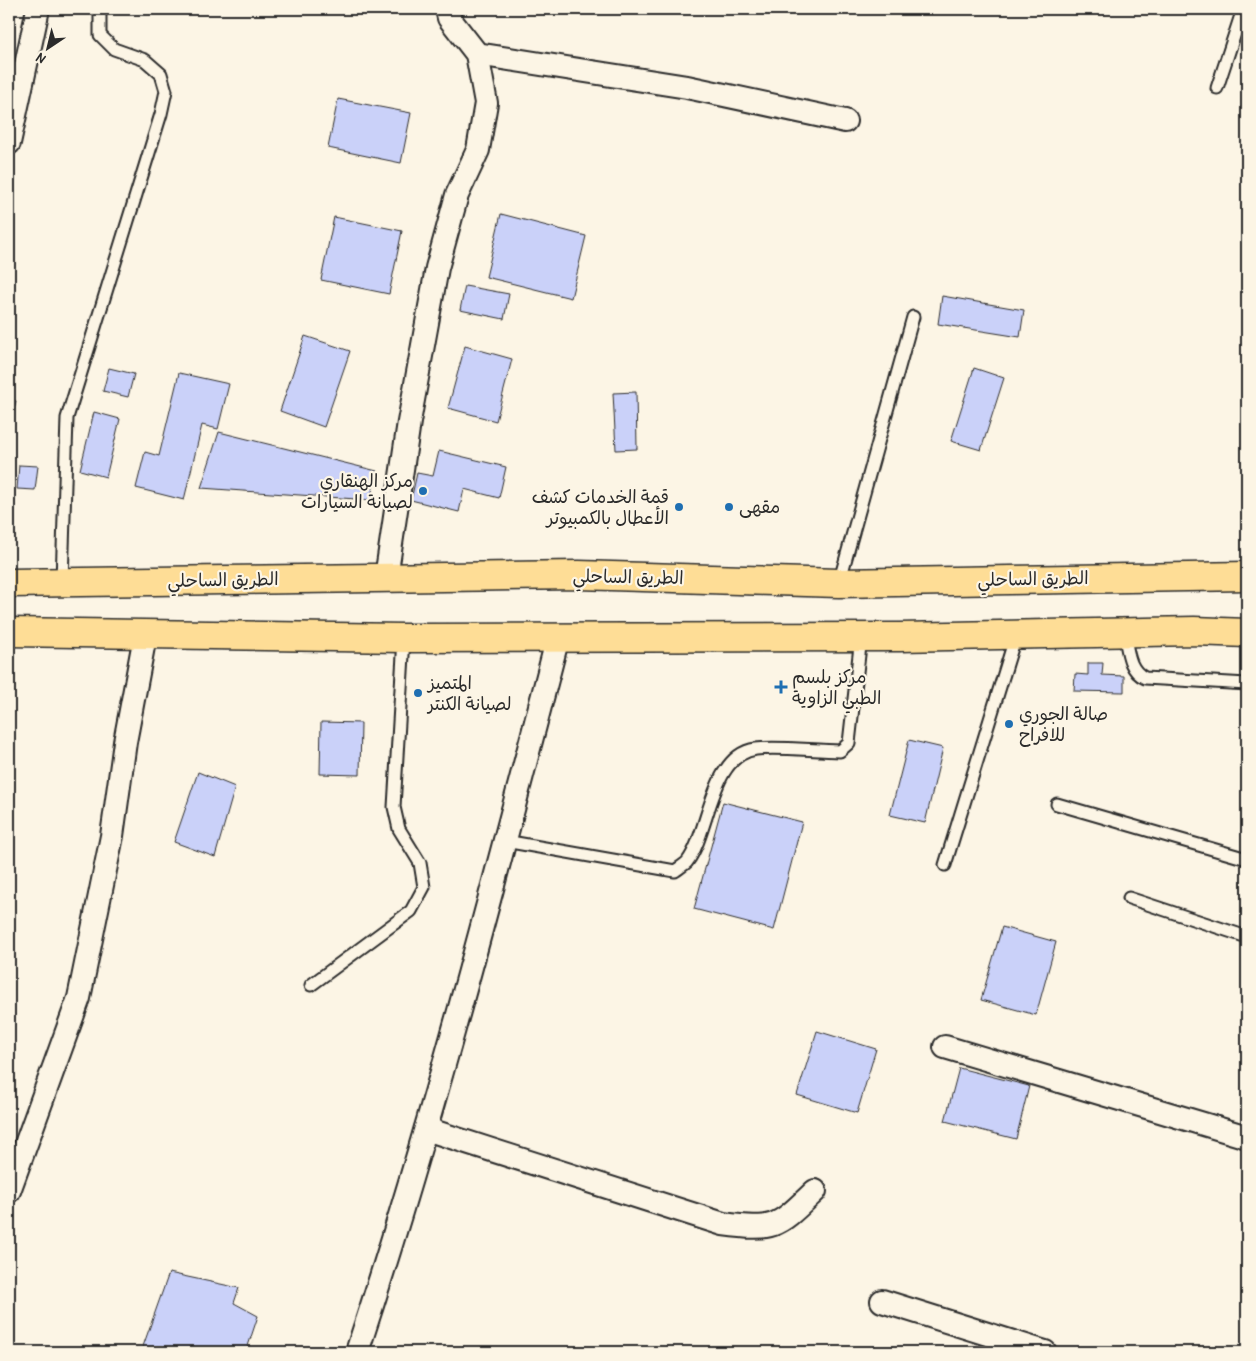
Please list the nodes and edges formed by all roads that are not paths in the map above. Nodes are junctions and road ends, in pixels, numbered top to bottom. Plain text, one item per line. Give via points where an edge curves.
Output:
1 (38, 9) edge
2 (100, 9) edge
3 (447, 9) edge
4 (1243, 9) edge
5 (477, 54) junction
6 (1218, 88) dead end
7 (845, 121) dead end
8 (10, 133) edge
9 (913, 317) dead end
10 (1247, 576) edge
11 (386, 578) junction
12 (62, 582) junction
13 (9, 583) edge
14 (839, 583) junction
15 (9, 632) edge
16 (1124, 633) junction
17 (1247, 633) edge
18 (1016, 635) junction
19 (145, 636) junction
20 (558, 636) junction
21 (861, 637) junction
22 (404, 638) junction
23 (1247, 684) edge
24 (1057, 804) dead end
25 (505, 841) junction
26 (1247, 859) edge
27 (945, 865) dead end
28 (1129, 898) dead end
29 (1247, 937) edge
30 (311, 985) dead end
31 (945, 1047) dead end
32 (426, 1128) junction
33 (1247, 1137) edge
34 (9, 1191) edge
35 (815, 1191) dead end
36 (882, 1301) dead end
37 (357, 1352) edge
38 (1046, 1352) edge

1 - 8 street
2 - 12 lane via 100,35 114,49 145,60 161,74 166,92 67,418
3 - 5 street via 449,18
4 - 6 lane
5 - 7 street via 687,87
5 - 11 street via 486,103 478,150 457,195 437,268 407,430
9 - 14 lane
10 - 14 highway, الطريق الساحلي
11 - 12 highway, الطريق الساحلي
11 - 14 highway, الطريق الساحلي via 579,575
12 - 13 highway, الطريق الساحلي
15 - 19 highway
16 - 17 highway
16 - 18 highway
16 - 23 lane via 1132,668 1145,678
18 - 21 highway
18 - 27 lane
19 - 22 highway
19 - 34 street via 112,836 79,998
20 - 21 highway
20 - 22 highway
20 - 25 street
21 - 25 lane via 849,743 845,749 754,748 730,761 694,848 686,862 675,871
22 - 30 lane via 394,807 399,829 420,863 424,886 411,911
24 - 26 lane
25 - 32 street
28 - 29 lane
31 - 33 street
32 - 35 street via 722,1224 770,1227 788,1216
32 - 37 street
36 - 38 street

